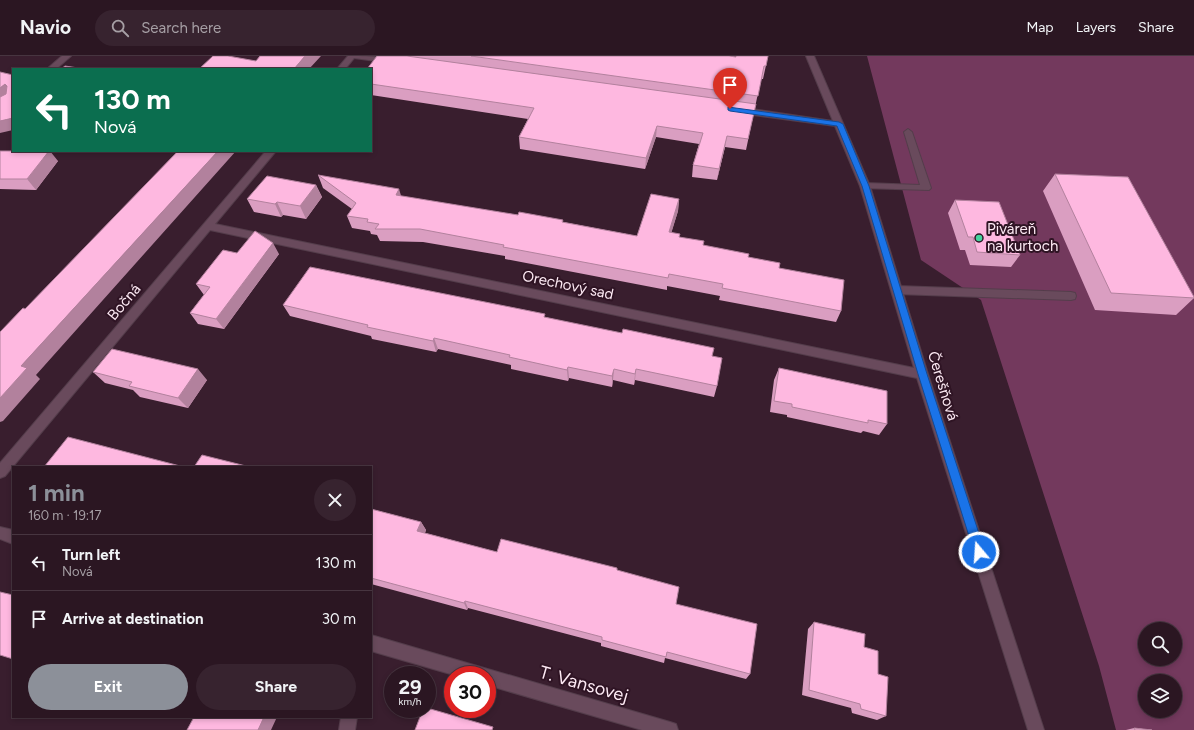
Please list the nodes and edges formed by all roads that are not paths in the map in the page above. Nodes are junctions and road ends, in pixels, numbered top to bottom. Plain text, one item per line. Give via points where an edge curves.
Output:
1 (67, 56) edge
2 (353, 56) edge
3 (810, 56) edge
4 (402, 63) edge
5 (52, 68) edge
6 (342, 68) edge
7 (730, 109) edge
8 (839, 124) junction
9 (908, 132) dead end
10 (270, 152) edge
11 (865, 186) junction
12 (208, 226) junction
13 (897, 290) junction
14 (1071, 296) dead end
15 (922, 374) junction
16 (0, 472) edge
17 (0, 533) edge
18 (12, 537) edge
19 (372, 643) edge
20 (449, 666) edge
21 (496, 680) edge
22 (349, 718) edge
23 (347, 730) edge
24 (670, 730) edge
25 (1036, 730) edge

1 - 5 street
2 - 4 street
2 - 6 street
3 - 8 street, Čerešňová
7 - 8 street
8 - 11 street, Čerešňová
9 - 11 street via 926,188
10 - 12 street, Bočná
11 - 13 street, Čerešňová
12 - 15 street, Orechový sad
12 - 16 street, Bočná
13 - 14 street
13 - 15 street, Čerešňová
15 - 25 street, Čerešňová
17 - 18 street
19 - 20 street
21 - 24 street, T. Vansovej
22 - 23 street

